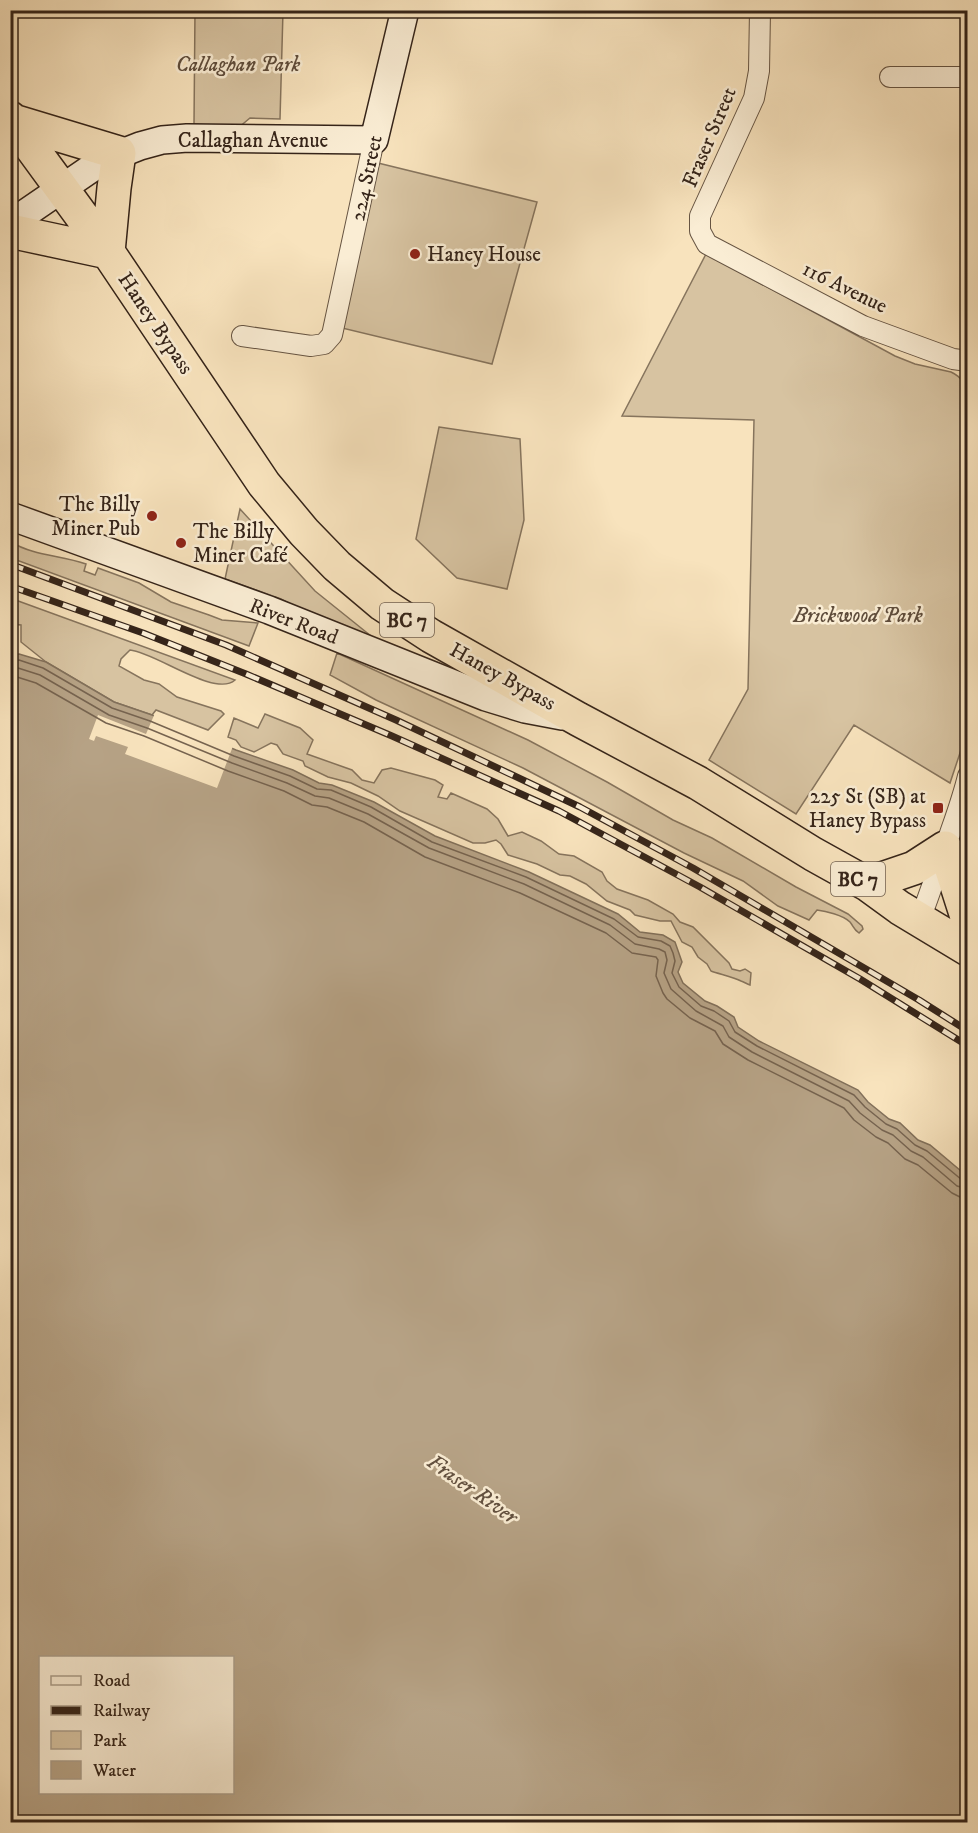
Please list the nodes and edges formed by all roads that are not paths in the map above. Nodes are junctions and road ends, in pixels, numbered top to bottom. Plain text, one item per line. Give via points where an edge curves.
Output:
1 (405, 10) edge
2 (760, 10) edge
3 (890, 77) dead end
4 (968, 77) edge
5 (11, 128) edge
6 (375, 140) junction
7 (119, 153) junction
8 (62, 189) junction
9 (10, 224) edge
10 (10, 231) edge
11 (706, 244) joint
12 (108, 252) junction
13 (242, 336) dead end
14 (968, 361) edge
15 (10, 516) edge
16 (578, 719) junction
17 (968, 776) edge
18 (945, 848) junction
19 (867, 884) junction
20 (920, 919) junction
21 (968, 920) edge
22 (968, 949) edge

1 - 6 street, 224 Street
2 - 11 street, Fraser Street via 759,71 754,98 700,216 700,231
3 - 4 street
5 - 7 highway
5 - 8 highway, Haney Bypass / BC 7
6 - 7 street, Callaghan Avenue via 187,138 162,140
6 - 13 street, 224 Street via 332,335 324,344 311,346
7 - 8 street, Callaghan Avenue
7 - 12 highway
8 - 9 street, Callaghan Avenue
8 - 12 highway, Haney Bypass / BC 7
10 - 12 highway
11 - 14 street, 116 Avenue via 863,326
12 - 16 highway, Haney Bypass / BC 7 via 264,484 337,566 382,604 431,636
15 - 16 street, River Road via 269,610 486,697
16 - 19 highway, Haney Bypass / BC 7 via 698,783
17 - 18 street
18 - 19 highway via 914,868
18 - 20 street
18 - 21 highway
19 - 20 highway, Haney Bypass / BC 7
20 - 22 highway, Haney Bypass / BC 7

